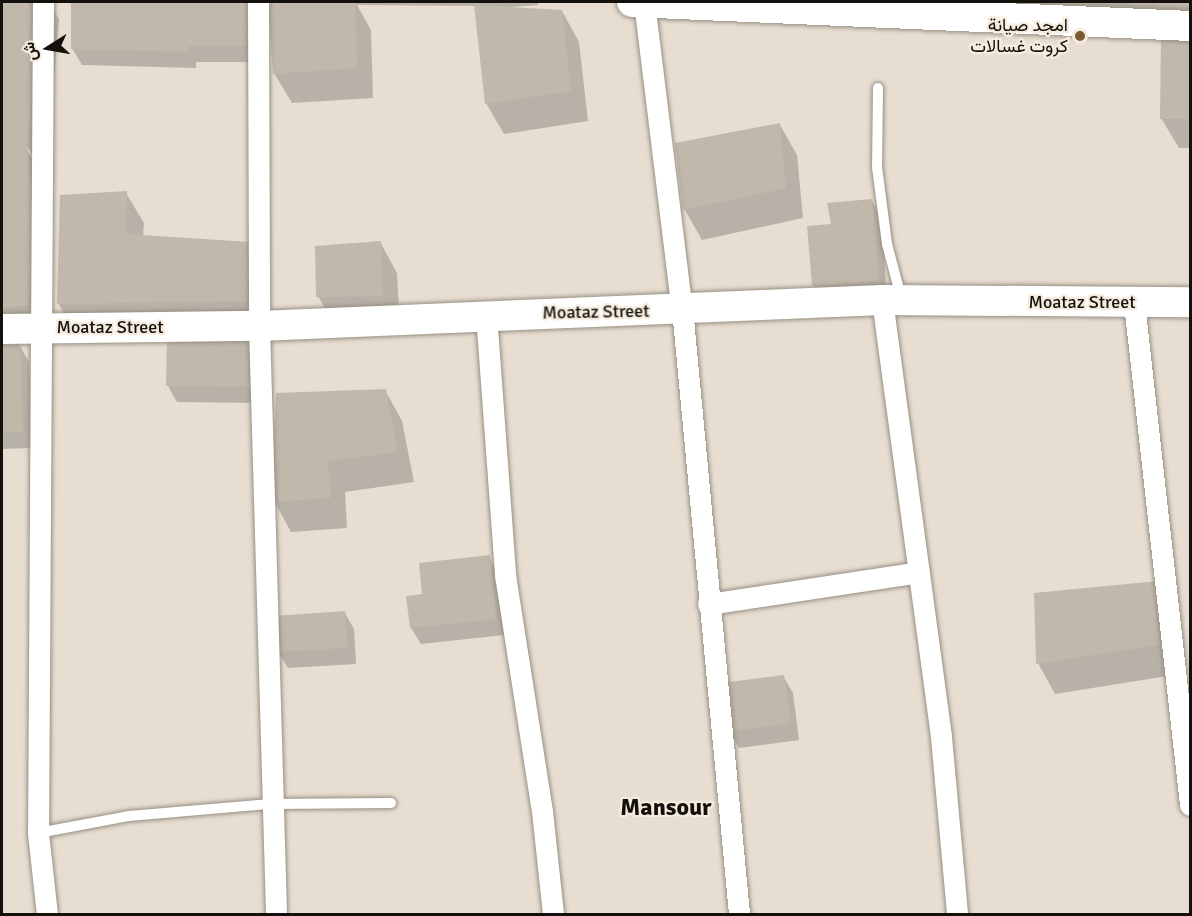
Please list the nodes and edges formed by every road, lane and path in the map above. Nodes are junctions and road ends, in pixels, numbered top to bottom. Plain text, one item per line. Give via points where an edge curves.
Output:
1 (43, 2) edge
2 (258, 2) edge
3 (632, 2) edge
4 (644, 2) edge
5 (1191, 26) edge
6 (878, 88) dead end
7 (892, 300) junction
8 (1191, 302) edge
9 (1134, 303) junction
10 (682, 310) junction
11 (486, 314) junction
12 (260, 326) junction
13 (42, 327) junction
14 (2, 329) edge
15 (919, 572) junction
16 (708, 604) junction
17 (391, 803) dead end
18 (270, 804) junction
19 (1191, 805) edge
20 (38, 833) junction
21 (47, 915) edge
22 (276, 915) edge
23 (553, 915) edge
24 (739, 915) edge
25 (957, 915) edge

1 - 13 street
2 - 12 street
3 - 4 street
4 - 5 street
4 - 10 street
6 - 7 lane via 877,167
7 - 9 street, Moataz Street
7 - 10 street, Moataz Street
7 - 15 street
8 - 9 street, Moataz Street
9 - 19 street
10 - 11 street, Moataz Street
10 - 16 street
11 - 12 street, Moataz Street
11 - 23 street via 505,575 542,811
12 - 13 street, Moataz Street
12 - 18 street
13 - 14 street, Moataz Street
13 - 20 street
15 - 16 street
15 - 25 street via 941,737
16 - 24 street
17 - 18 lane
18 - 20 lane via 129,816
18 - 22 street
20 - 21 street

